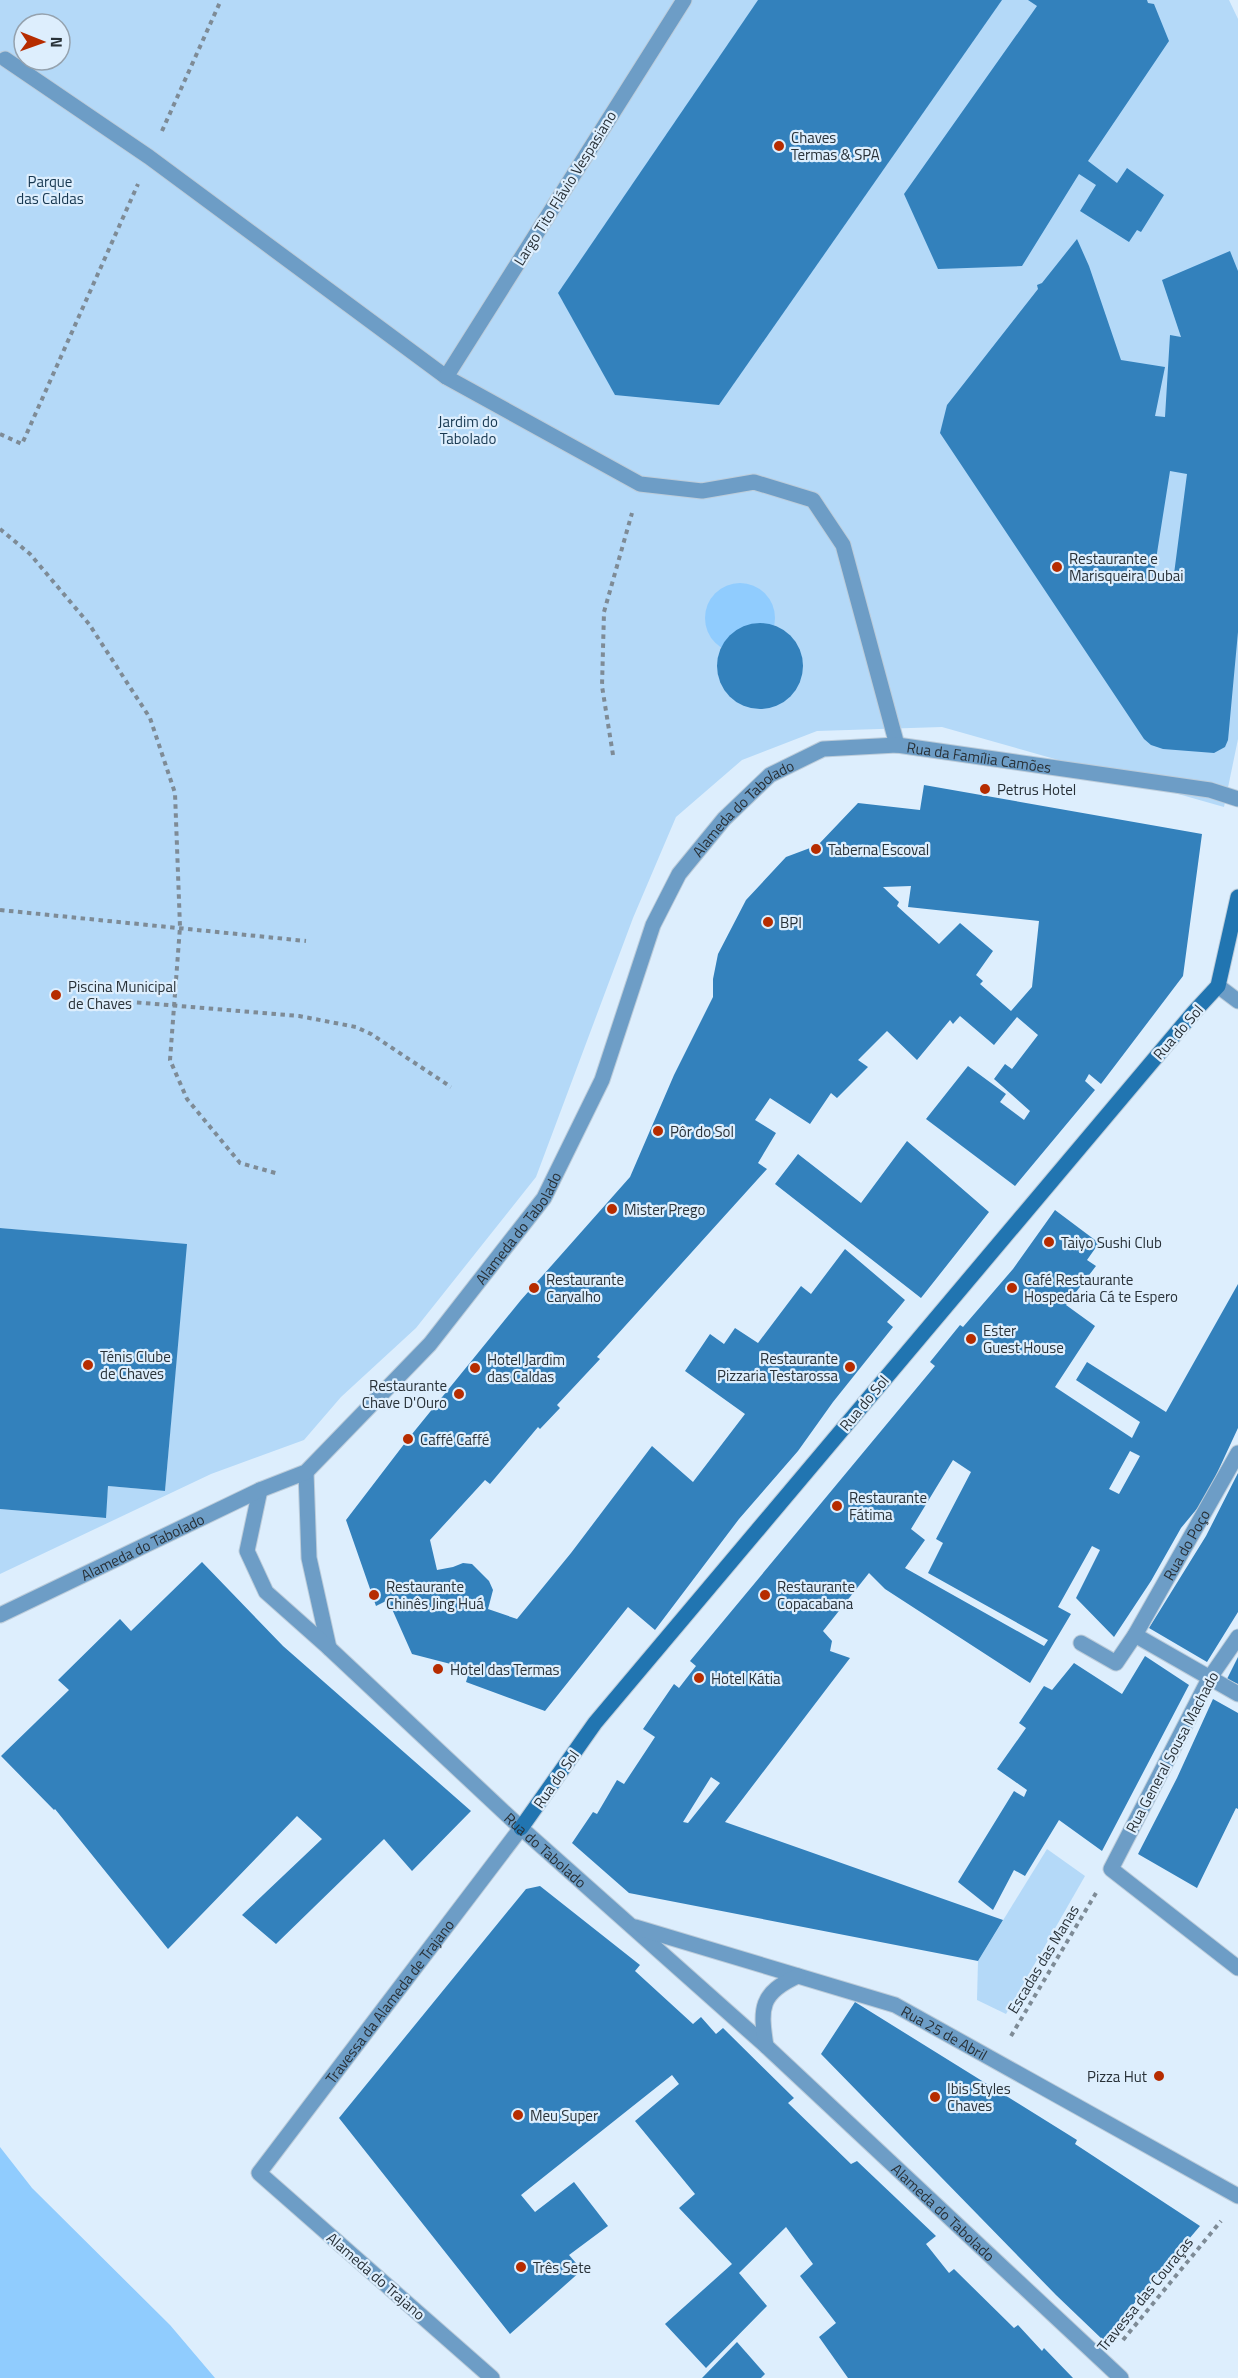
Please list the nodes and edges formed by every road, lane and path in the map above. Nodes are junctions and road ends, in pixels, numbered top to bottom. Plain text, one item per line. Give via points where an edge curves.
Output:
1 (221, 0) edge
2 (684, 0) edge
3 (5, 59) dead end
4 (149, 157) junction
5 (446, 377) junction
6 (0, 434) edge
7 (640, 484) junction
8 (0, 529) edge
9 (897, 745) junction
10 (613, 755) dead end
11 (1238, 799) edge
12 (1238, 897) edge
13 (0, 910) edge
14 (180, 927) junction
15 (306, 941) dead end
16 (1218, 986) junction
17 (119, 1001) dead end
18 (1238, 1001) edge
19 (174, 1005) junction
20 (451, 1087) dead end
21 (279, 1174) dead end
22 (1238, 1453) edge
23 (306, 1472) junction
24 (260, 1490) junction
25 (0, 1615) edge
26 (1134, 1635) junction
27 (1238, 1637) edge
28 (1081, 1643) dead end
29 (328, 1648) junction
30 (1209, 1679) junction
31 (1238, 1694) edge
32 (521, 1828) junction
33 (1111, 1869) junction
34 (630, 1925) junction
35 (1238, 1968) edge
36 (798, 1976) junction
37 (766, 2046) junction
38 (996, 2061) junction
39 (259, 2173) joint
40 (1238, 2196) edge
41 (1205, 2240) dead end
42 (1103, 2363) junction
43 (492, 2378) edge
44 (1121, 2378) edge

1 - 4 path
2 - 5 street, Largo Tito Flávio Vespasiano
3 - 4 street
4 - 5 street
4 - 6 path via 22,444
5 - 7 street
7 - 9 street via 702,491 754,482 813,500 843,545
7 - 10 path via 604,612 602,686
8 - 14 path via 30,554 89,624 150,718 174,793
9 - 11 street, Rua da Família Camões via 1210,790
9 - 23 street, Alameda do Tabolado via 823,749 770,775 716,828 679,874 653,925 602,1080 544,1198 430,1344
12 - 16 street
13 - 14 path
14 - 15 path
14 - 19 path
16 - 18 street
16 - 32 street, Rua do Sol via 595,1723
17 - 19 path
19 - 20 path via 299,1016 356,1027
19 - 21 path via 170,1060 187,1099 240,1163
22 - 26 street, Rua do Poço
23 - 24 street, Alameda do Tabolado
23 - 29 street via 309,1558
24 - 25 street, Alameda do Tabolado
24 - 29 street, Rua do Tabolado via 247,1551 266,1592
26 - 28 street, Rua do Poço via 1116,1663
26 - 30 street
27 - 30 street, Rua General Sousa Machado
29 - 32 street, Rua do Tabolado
30 - 31 street
30 - 33 street, Rua General Sousa Machado
32 - 34 street, Rua do Tabolado
32 - 39 street, Travessa da Alameda de Trajano
33 - 35 street
33 - 38 path, Escadas das Manas
34 - 36 street, Rua 25 de Abril
34 - 37 street, Rua do Tabolado
36 - 37 street via 779,1984 767,1997 762,2019
36 - 38 street, Rua 25 de Abril via 895,2005
37 - 42 street, Alameda do Tabolado
38 - 40 street, Rua 25 de Abril
39 - 43 street, Alameda do Trajano
41 - 42 path, Travessa das Couraças
42 - 44 street, Alameda do Tabolado

